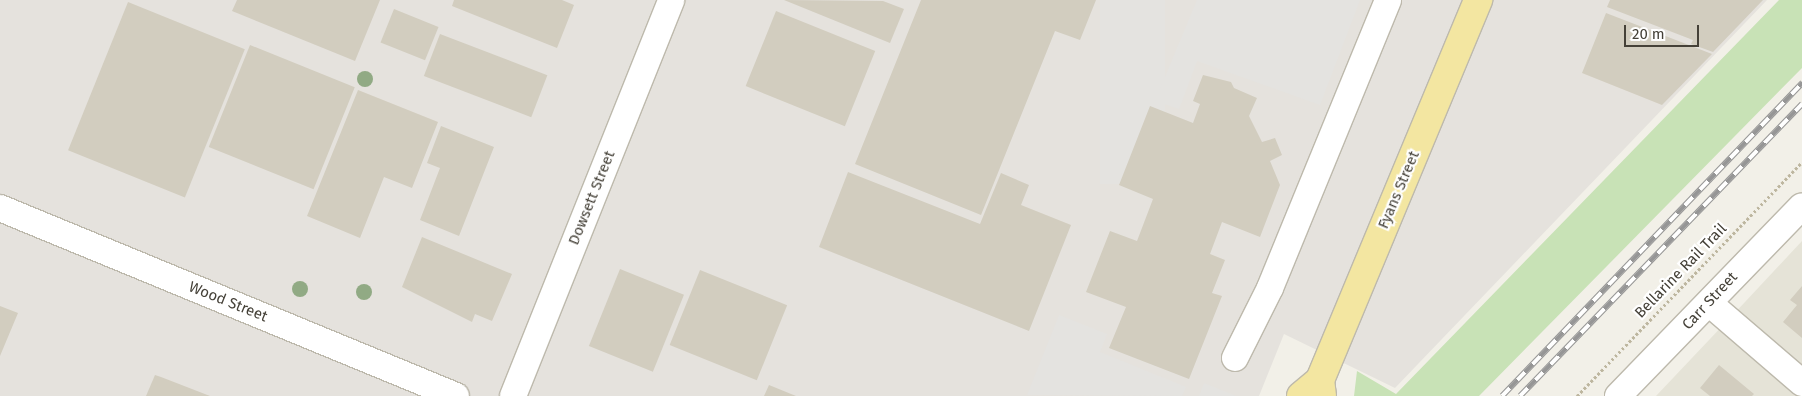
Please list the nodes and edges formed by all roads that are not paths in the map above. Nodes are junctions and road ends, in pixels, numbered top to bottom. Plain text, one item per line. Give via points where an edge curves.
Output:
1 (671, 0) edge
2 (1388, 0) edge
3 (1478, 0) edge
4 (1802, 206) edge
5 (0, 208) edge
6 (1709, 303) junction
7 (1235, 358) dead end
8 (1802, 382) edge
9 (1314, 391) edge
10 (456, 396) edge
11 (513, 396) edge
12 (1618, 396) edge

1 - 11 street, Dowsett Street
2 - 7 street via 1270,288
3 - 9 main road, Fyans Street
4 - 6 street, Carr Street
5 - 10 street, Wood Street
6 - 8 street
6 - 12 street, Carr Street

